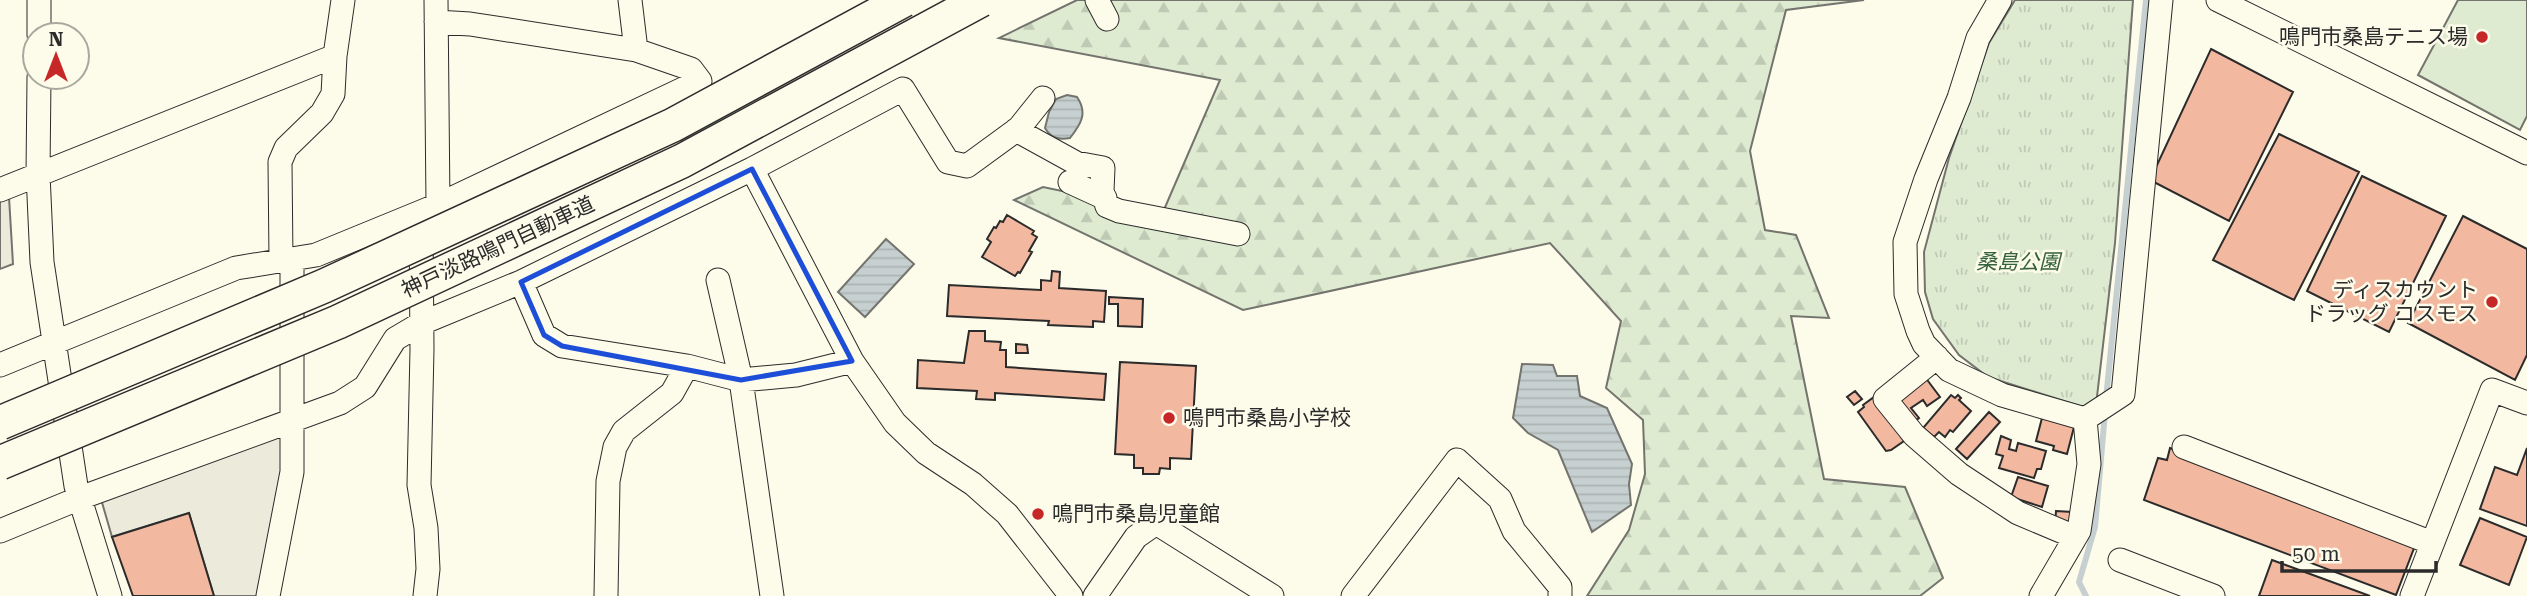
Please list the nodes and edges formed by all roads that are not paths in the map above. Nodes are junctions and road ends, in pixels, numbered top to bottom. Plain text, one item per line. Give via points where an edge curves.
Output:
1 (39, 0) edge
2 (343, 0) edge
3 (630, 0) edge
4 (904, 0) edge
5 (981, 0) edge
6 (2000, 0) edge
7 (2161, 0) edge
8 (2218, 0) edge
9 (436, 11) edge
10 (39, 21) edge
11 (636, 50) junction
12 (335, 55) junction
13 (38, 91) edge
14 (1044, 98) dead end
15 (1016, 130) junction
16 (2527, 153) edge
17 (752, 169) junction
18 (38, 174) junction
19 (1070, 182) dead end
20 (0, 190) edge
21 (1105, 198) junction
22 (429, 209) junction
23 (1238, 234) dead end
24 (286, 259) junction
25 (718, 281) dead end
26 (521, 282) junction
27 (422, 323) junction
28 (55, 344) junction
29 (1937, 357) junction
30 (852, 361) junction
31 (0, 365) edge
32 (687, 366) junction
33 (741, 380) junction
34 (2527, 403) edge
35 (292, 419) junction
36 (2085, 419) junction
37 (0, 423) edge
38 (2184, 447) dead end
39 (0, 463) edge
40 (80, 498) junction
41 (0, 531) edge
42 (2075, 537) junction
43 (2432, 544) junction
44 (2120, 560) dead end
45 (110, 596) edge
46 (268, 596) edge
47 (425, 596) edge
48 (606, 596) edge
49 (772, 596) edge
50 (1071, 596) edge
51 (1095, 596) edge
52 (1272, 596) edge
53 (1353, 596) edge
54 (1560, 596) edge
55 (2041, 596) edge
56 (2213, 596) edge
57 (2412, 596) edge

1 - 10 street
2 - 12 street
3 - 11 street
4 - 37 highway, 神戸淡路鳴門自動車道, bridge via 673,125 324,286
5 - 39 highway, 神戸淡路鳴門自動車道, bridge via 682,160 338,322
6 - 29 street via 1978,38 1905,242 1906,294 1924,344
7 - 36 street via 2123,394
8 - 16 street
9 - 11 street via 470,24
9 - 22 street
11 - 22 street via 691,69 699,81
12 - 18 street
12 - 24 street via 333,94 322,113 286,148 280,162
13 - 18 street
14 - 15 street
15 - 17 street via 968,166 948,162 902,89
15 - 21 street via 1076,163 1103,168
17 - 26 street
17 - 30 street
18 - 20 street
18 - 28 street via 42,262
19 - 21 street
21 - 23 street via 1107,206 1119,211
22 - 24 street via 316,255
22 - 27 street
24 - 28 street via 236,268
24 - 35 street
25 - 33 street
26 - 27 street
26 - 32 street via 544,335 562,346
27 - 35 street via 395,339 365,387 340,403
27 - 47 street via 419,485 426,528
28 - 31 street
28 - 40 street
29 - 36 street via 1949,370 2002,395
29 - 42 street via 1885,399 1914,435 1959,474 2018,513
30 - 33 street via 796,375
30 - 50 street via 895,423 926,453 973,484 1007,514
32 - 33 street
32 - 48 street via 672,393 624,431 615,447 608,481
33 - 49 street
34 - 43 street via 2492,390
35 - 40 street
35 - 46 street via 292,472
36 - 42 street via 2089,464
38 - 43 street
40 - 41 street
40 - 45 street
42 - 55 street
43 - 57 street
44 - 56 street
51 - 52 street via 1136,537 1156,523
53 - 54 street via 1457,460 1500,499 1514,531 1560,587

